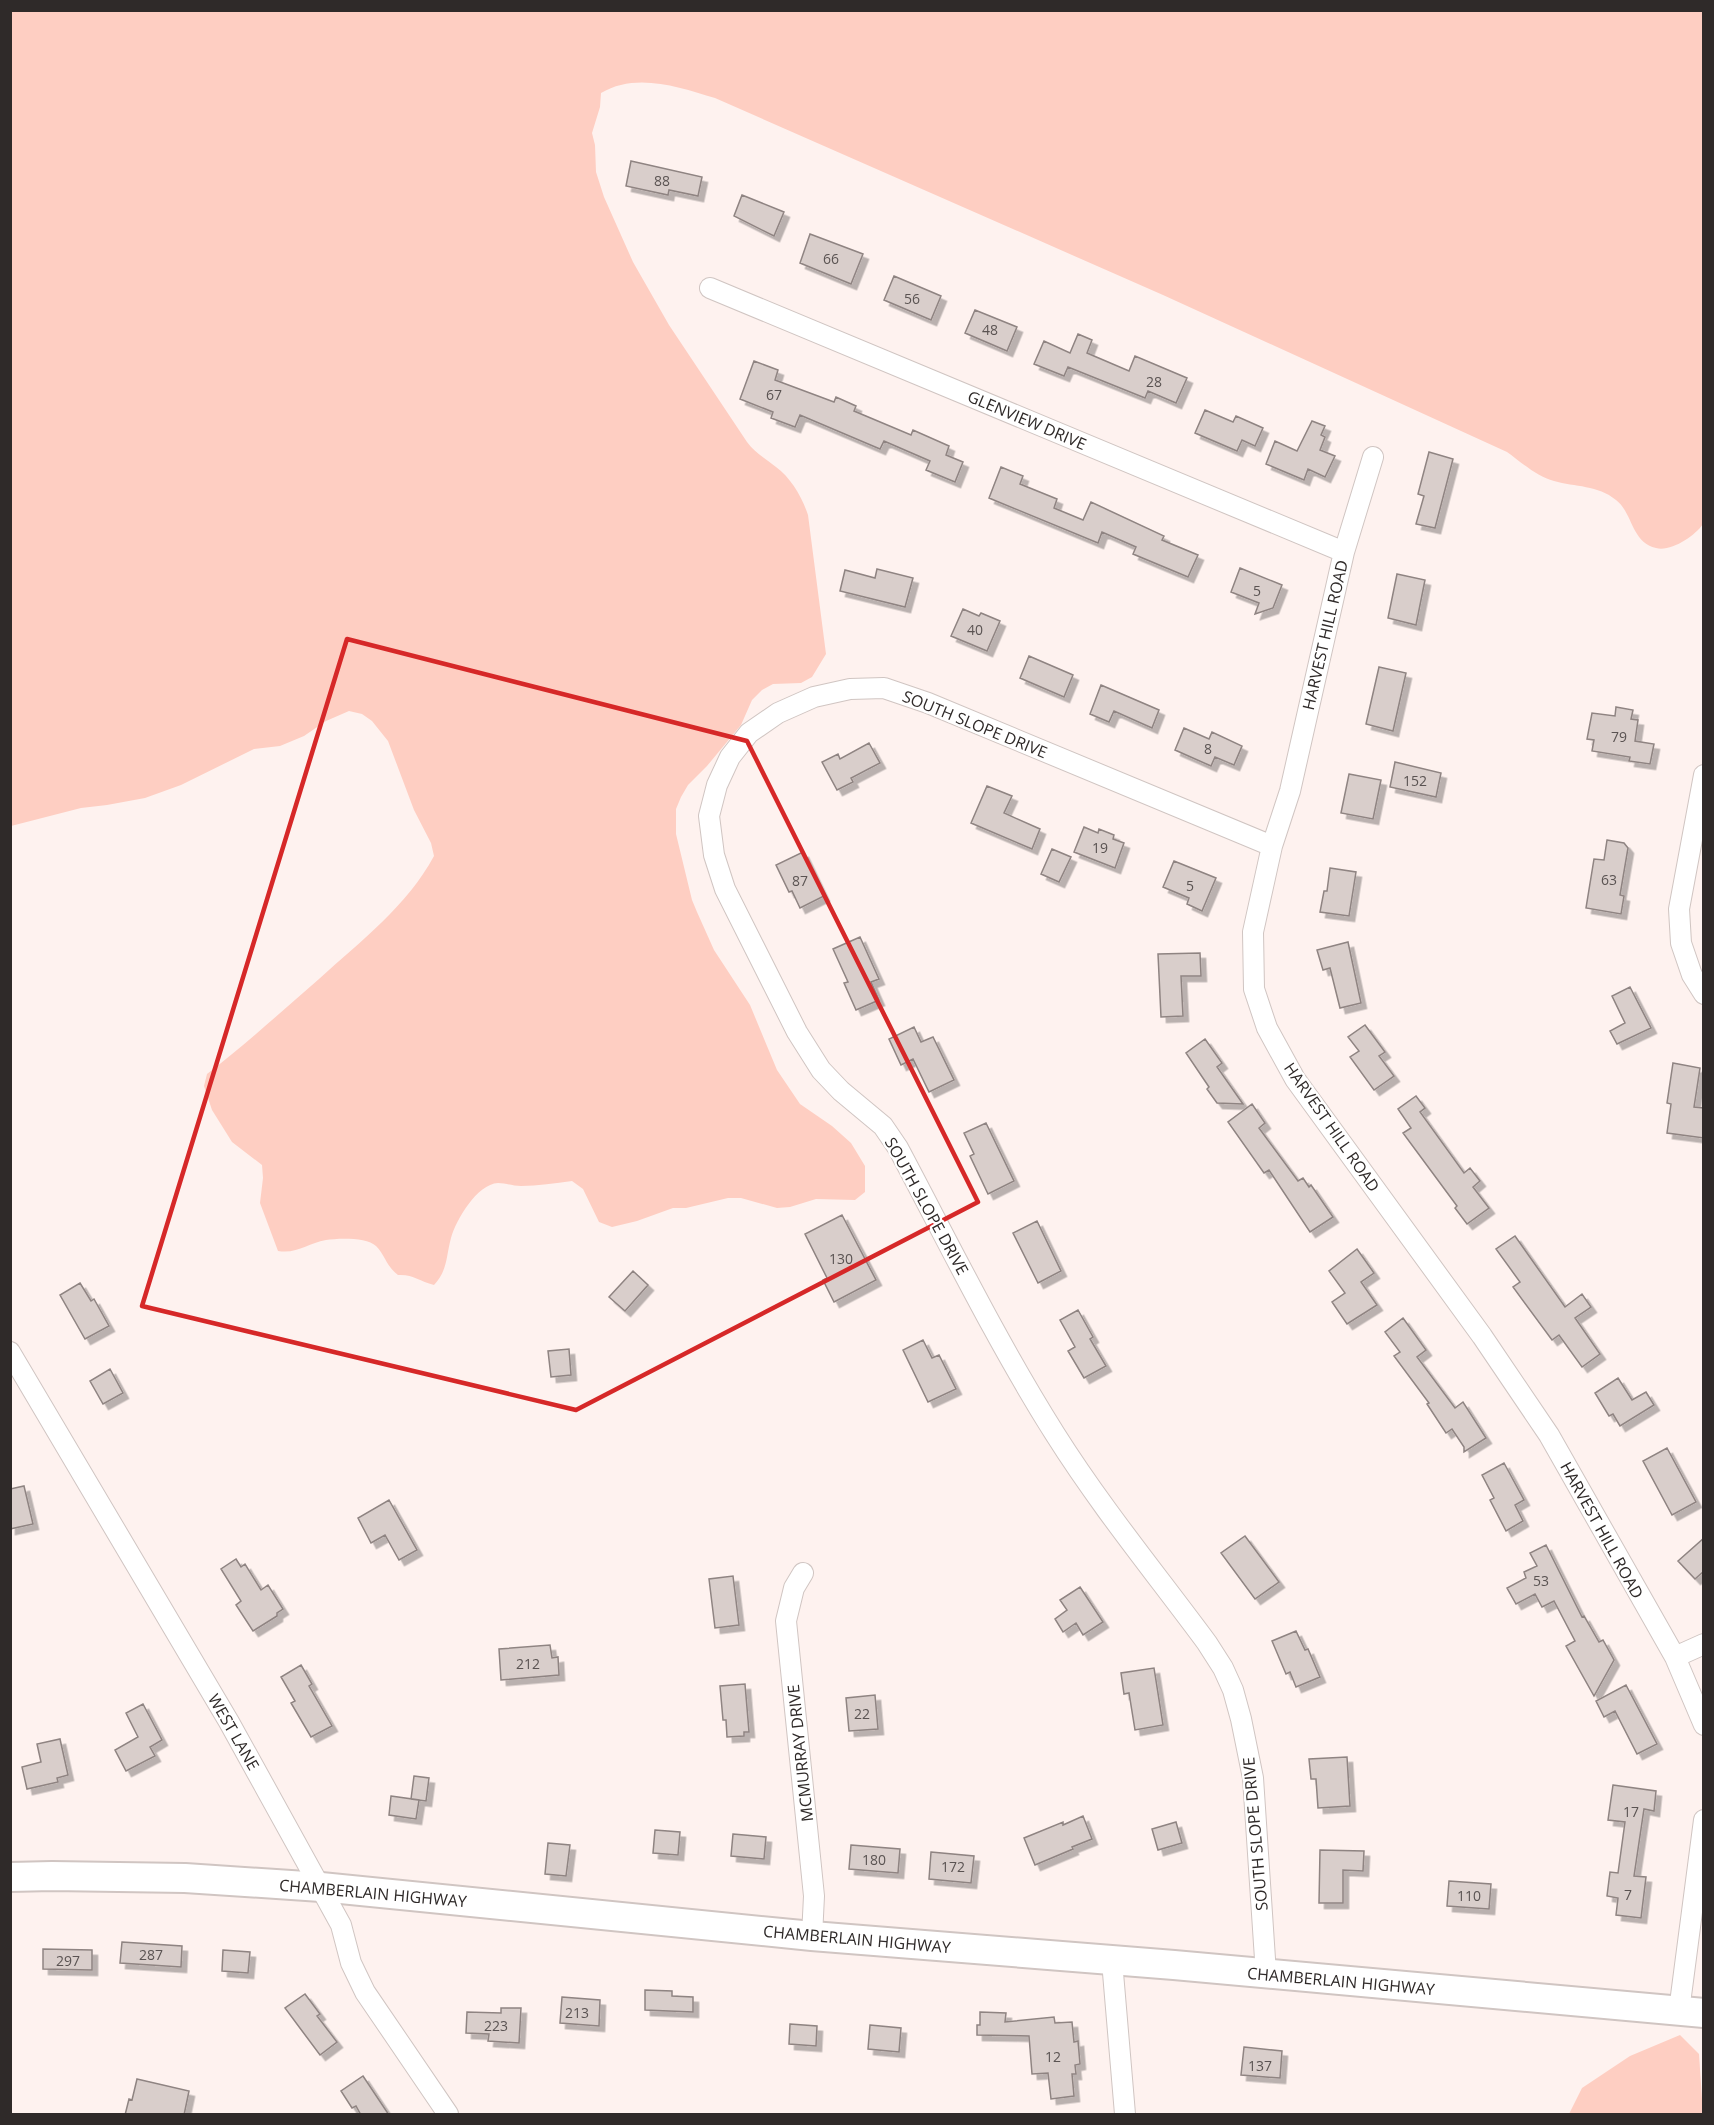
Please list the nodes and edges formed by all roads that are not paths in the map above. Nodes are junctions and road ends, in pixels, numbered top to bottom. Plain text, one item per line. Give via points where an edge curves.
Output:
1 (710, 288) dead end
2 (1373, 457) dead end
3 (1344, 552) junction
4 (1704, 775) edge
5 (1272, 846) junction
6 (1704, 994) edge
7 (10, 1352) edge
8 (803, 1573) dead end
9 (1704, 1644) edge
10 (1674, 1658) junction
11 (1704, 1725) edge
12 (1704, 1820) edge
13 (10, 1877) edge
14 (321, 1887) junction
15 (812, 1936) junction
16 (1112, 1961) junction
17 (1266, 1974) junction
18 (1691, 2012) edge
19 (448, 2115) edge
20 (1125, 2115) edge

1 - 3 street, GLENVIEW DRIVE
2 - 3 street, HARVEST HILL ROAD
3 - 5 street, HARVEST HILL ROAD via 1290,791
4 - 6 street via 1678,909 1682,944 1692,975
5 - 10 street, HARVEST HILL ROAD via 1253,932 1254,989 1267,1028 1295,1079 1549,1435
5 - 17 street, SOUTH SLOPE DRIVE via 884,688 850,689 814,697 778,713 749,733 730,757 709,816 714,855 725,889 797,1032 821,1070 883,1126 898,1148 1016,1370 1056,1435 1223,1668 1241,1719 1252,1778
7 - 14 street, WEST LANE via 229,1722
8 - 15 street, MCMURRAY DRIVE via 794,1588 786,1621 814,1896
9 - 10 street
10 - 11 street, HARVEST HILL ROAD
12 - 18 street
13 - 14 main road, CHAMBERLAIN HIGHWAY via 185,1878
14 - 15 main road, CHAMBERLAIN HIGHWAY
14 - 19 street, WEST LANE via 341,1925 351,1963 365,1992
15 - 16 main road, CHAMBERLAIN HIGHWAY
16 - 17 main road, CHAMBERLAIN HIGHWAY
16 - 20 street
17 - 18 main road, CHAMBERLAIN HIGHWAY

